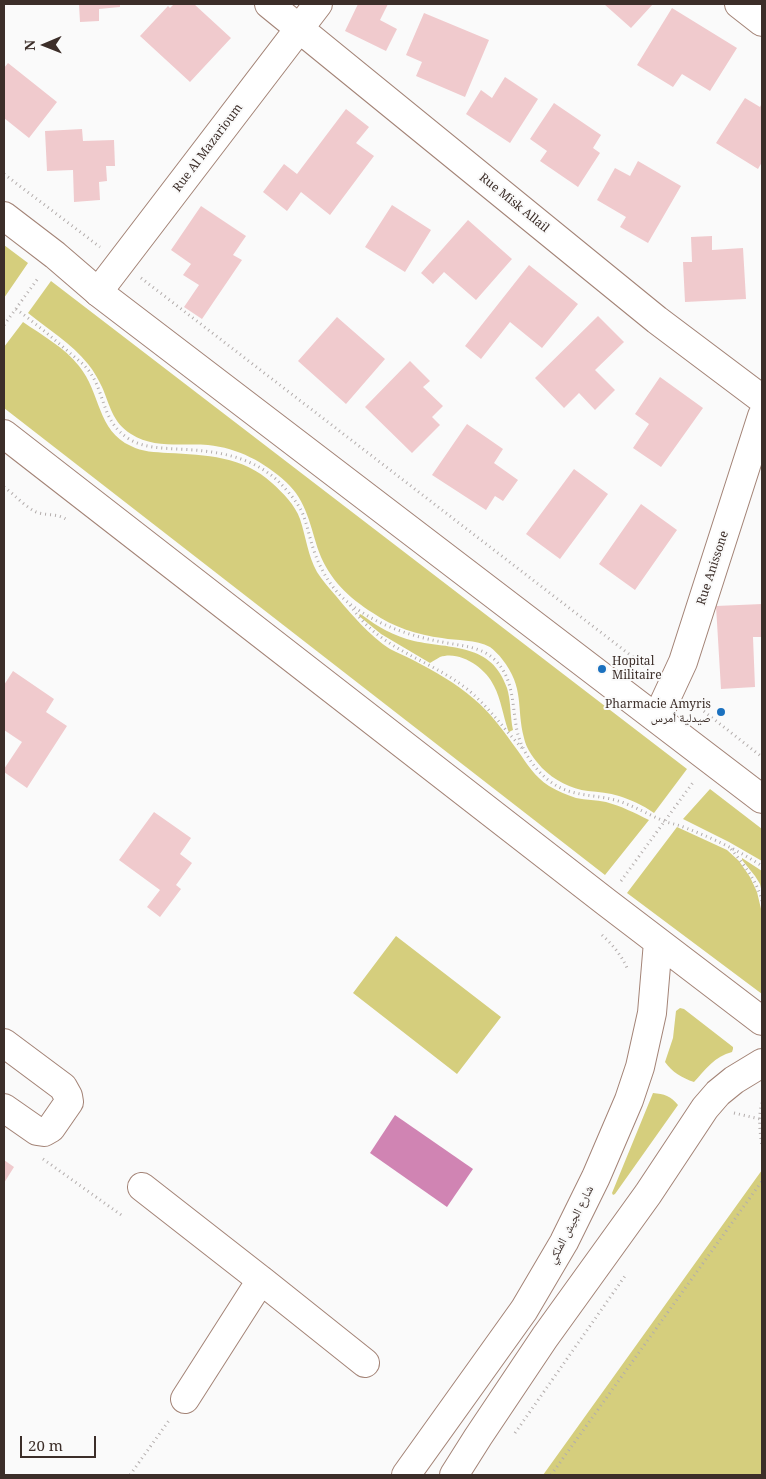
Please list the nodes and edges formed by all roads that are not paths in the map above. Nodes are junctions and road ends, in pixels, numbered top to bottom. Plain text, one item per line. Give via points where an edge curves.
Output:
1 (269, 4) edge
2 (318, 4) edge
3 (740, 4) edge
4 (762, 22) edge
5 (300, 28) junction
6 (4, 216) edge
7 (98, 292) junction
8 (762, 399) edge
9 (762, 416) edge
10 (4, 434) edge
11 (657, 718) junction
12 (762, 799) edge
13 (658, 942) junction
14 (762, 1021) edge
15 (4, 1044) edge
16 (762, 1064) edge
17 (4, 1108) edge
18 (142, 1188) dead end
19 (262, 1280) junction
20 (366, 1363) dead end
21 (185, 1399) road end
22 (406, 1475) edge
23 (454, 1475) edge

1 - 5 main road, Rue Misk Allail
2 - 5 main road, Rue Al Mazarioum
3 - 4 main road
5 - 7 main road, Rue Al Mazarioum
5 - 8 main road, Rue Misk Allail via 657,320
6 - 7 main road
7 - 11 main road
9 - 11 main road, Rue Anissone via 682,662
10 - 13 main road
11 - 12 main road
13 - 14 main road
13 - 22 main road, شارع الجيش الملكي via 652,1013 640,1067 596,1177 564,1242 524,1310
15 - 17 main road via 63,1087 69,1102 52,1128 44,1132 37,1132
16 - 23 main road via 734,1080 705,1108 648,1194 545,1337
18 - 19 main road
19 - 20 main road
19 - 21 main road

